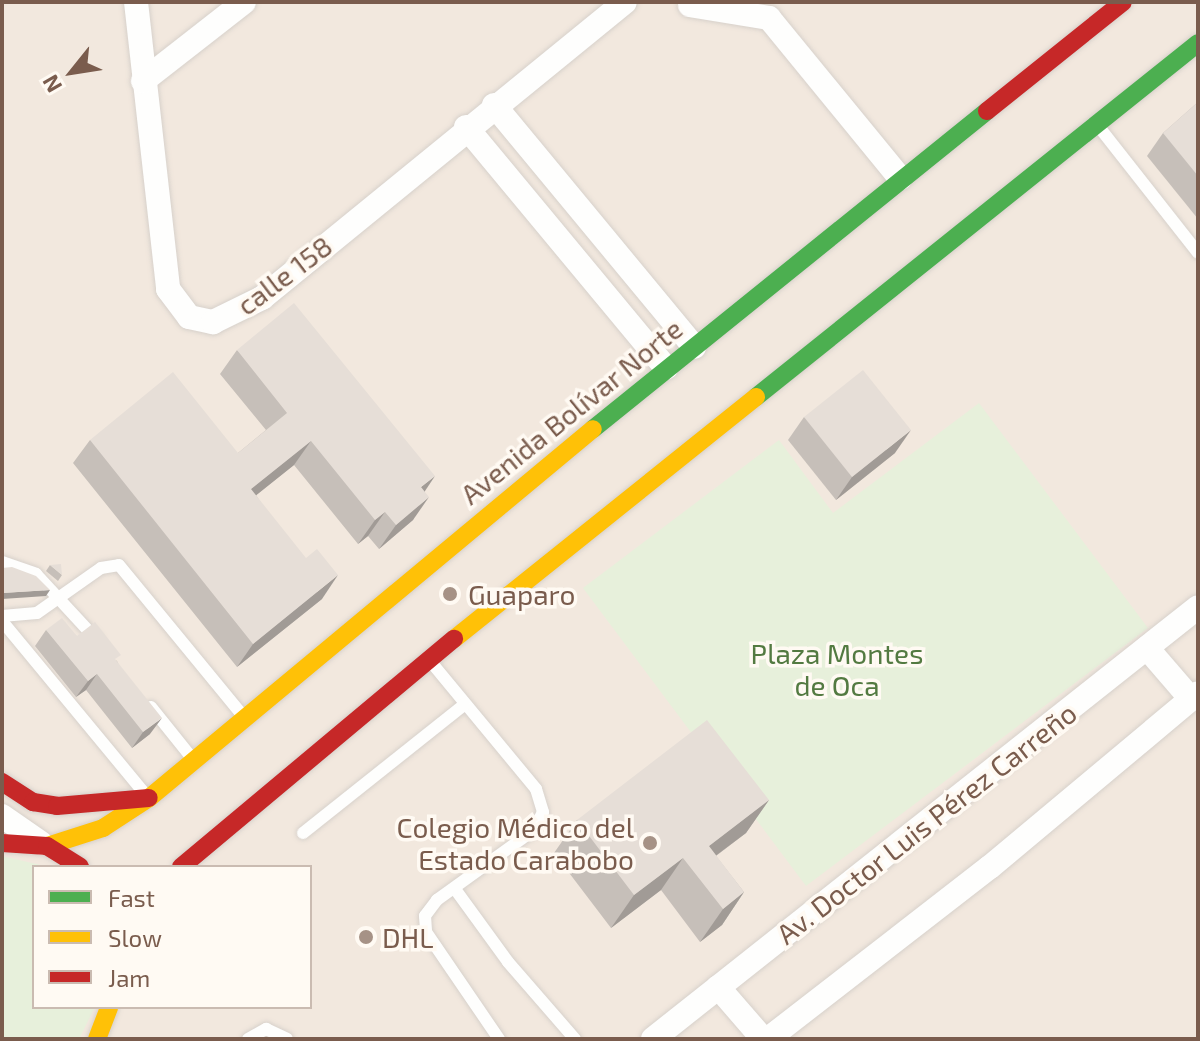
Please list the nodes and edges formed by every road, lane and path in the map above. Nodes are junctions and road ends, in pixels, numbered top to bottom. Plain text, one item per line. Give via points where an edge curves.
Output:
1 (136, 2) edge
2 (244, 2) edge
3 (625, 2) edge
4 (1123, 2) edge
5 (690, 5) dead end
6 (1198, 43) edge
7 (143, 81) junction
8 (494, 105) junction
9 (1097, 124) junction
10 (466, 127) junction
11 (900, 178) junction
12 (1198, 253) edge
13 (694, 347) junction
14 (666, 368) junction
15 (2, 562) edge
16 (64, 599) junction
17 (1198, 607) edge
18 (2, 618) edge
19 (104, 648) edge
20 (1147, 648) junction
21 (429, 659) junction
22 (1194, 696) edge
23 (144, 698) edge
24 (464, 705) junction
25 (245, 719) junction
26 (194, 760) junction
27 (2, 782) edge
28 (149, 798) junction
29 (2, 816) edge
30 (303, 833) dead end
31 (2, 843) edge
32 (47, 846) junction
33 (77, 865) edge
34 (183, 865) edge
35 (455, 889) junction
36 (718, 987) junction
37 (108, 1009) edge
38 (97, 1039) edge
39 (248, 1039) edge
40 (287, 1039) edge
41 (499, 1039) edge
42 (575, 1039) edge
43 (653, 1039) edge
44 (766, 1039) edge

1 - 7 street, calle 158
2 - 7 street
3 - 8 street, calle 158
4 - 11 main road, Avenida Bolívar Norte
5 - 11 street via 769,18
6 - 9 main road
7 - 10 street, calle 158 via 168,289 179,309 199,322 225,318 262,298
8 - 10 street, calle 158
8 - 13 street
9 - 12 lane
9 - 21 main road
10 - 14 street
11 - 13 main road, Avenida Bolívar Norte
13 - 14 main road, Avenida Bolívar Norte
14 - 25 main road, Avenida Bolívar Norte
15 - 16 lane via 36,574
16 - 18 lane via 37,613
16 - 19 lane
16 - 25 lane via 101,568 119,565
17 - 20 street, Av. Doctor Luis Pérez Carreño
18 - 28 lane
20 - 22 street
20 - 36 street, Av. Doctor Luis Pérez Carreño
21 - 24 lane
21 - 34 main road
22 - 44 street via 990,867
23 - 26 lane
24 - 30 lane
24 - 35 lane via 536,789 543,812 534,830
25 - 26 main road, Avenida Bolívar Norte
26 - 28 main road, Avenida Bolívar Norte
27 - 28 main road via 33,802 57,806
28 - 32 main road, Avenida Bolívar Norte via 103,828
29 - 32 street
31 - 32 main road
32 - 33 main road
35 - 41 lane via 425,916 426,932
35 - 42 lane via 508,962
36 - 43 street, Av. Doctor Luis Pérez Carreño
36 - 44 street
37 - 38 main road
39 - 40 lane via 266,1029

